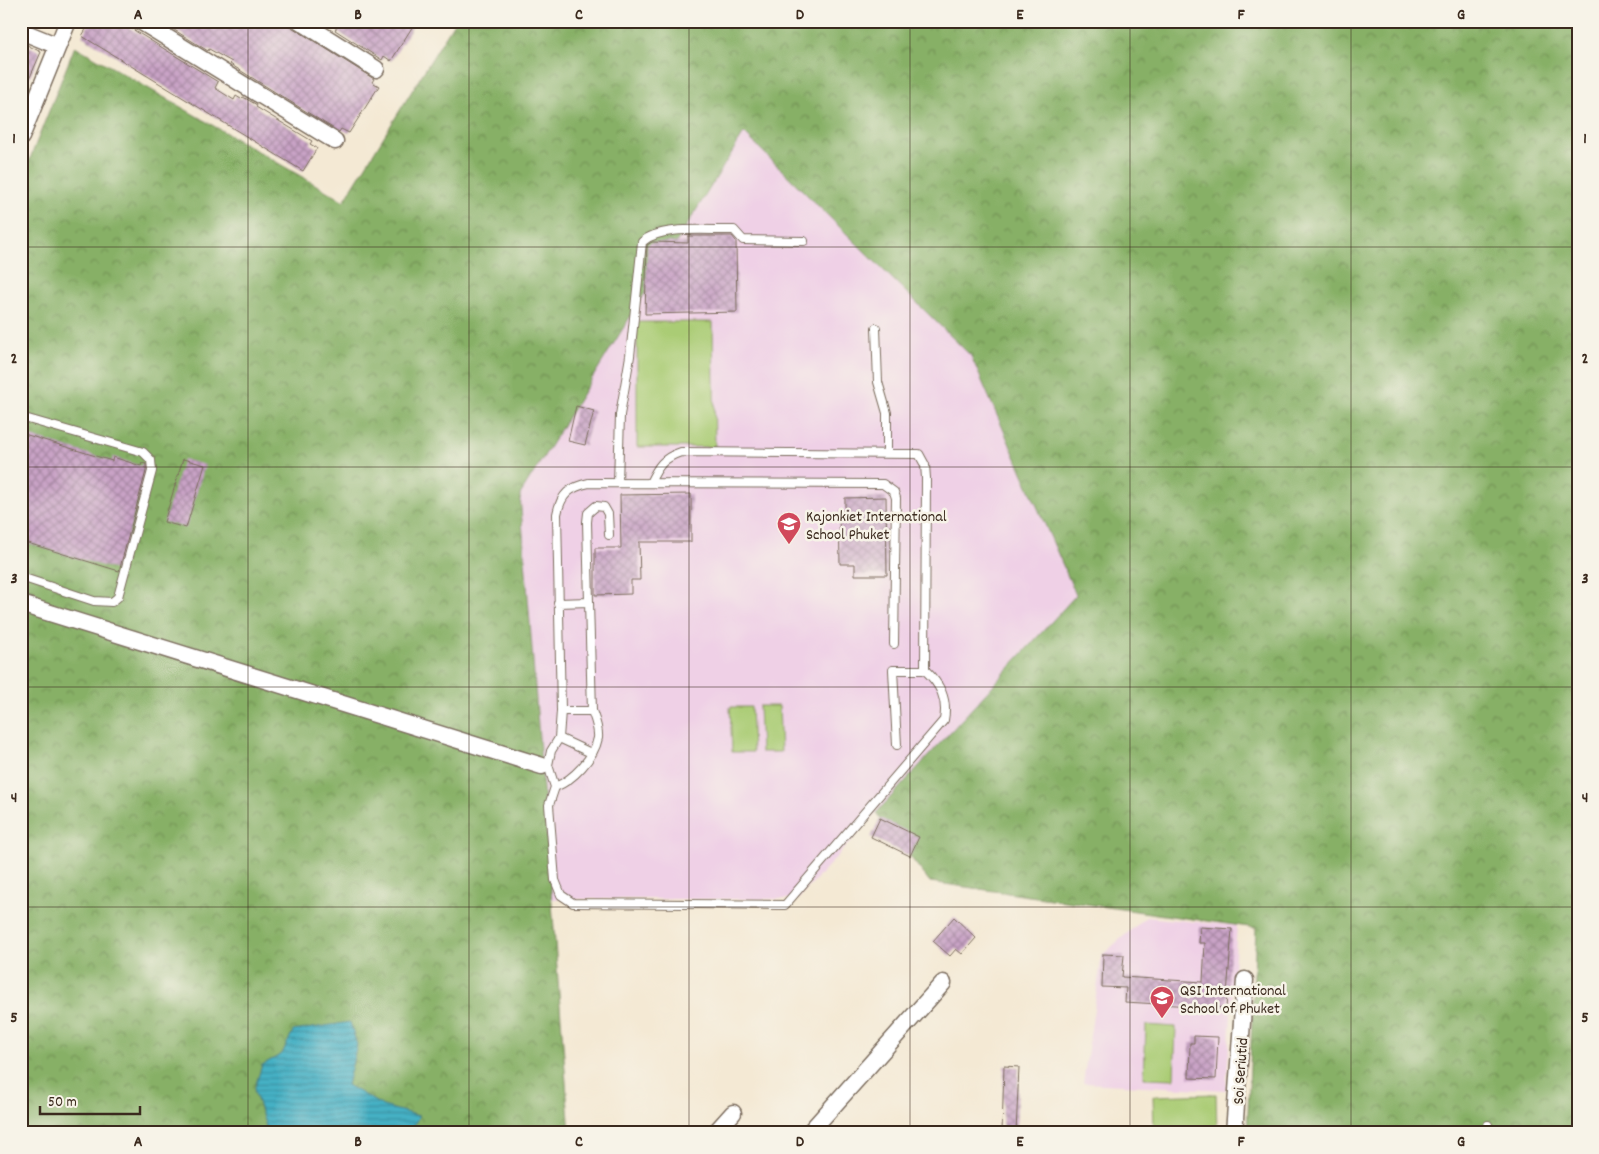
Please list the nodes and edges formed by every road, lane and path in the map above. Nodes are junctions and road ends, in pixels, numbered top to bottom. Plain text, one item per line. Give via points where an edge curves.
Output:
1 (68, 21) edge
2 (140, 21) edge
3 (300, 21) edge
4 (21, 31) edge
5 (58, 46) junction
6 (376, 69) dead end
7 (23, 128) edge
8 (335, 141) dead end
9 (804, 241) dead end
10 (876, 328) dead end
11 (21, 417) edge
12 (887, 453) junction
13 (618, 483) junction
14 (650, 483) junction
15 (609, 535) dead end
16 (21, 577) edge
17 (588, 602) junction
18 (558, 603) junction
19 (21, 604) edge
20 (894, 644) dead end
21 (925, 670) junction
22 (561, 711) junction
23 (592, 711) junction
24 (560, 738) junction
25 (897, 745) dead end
26 (591, 753) junction
27 (545, 766) junction
28 (555, 788) junction
29 (1245, 980) dead end
30 (943, 983) dead end
31 (733, 1113) dead end
32 (716, 1133) edge
33 (810, 1133) edge
34 (1234, 1133) edge

1 - 5 street
2 - 8 street
3 - 6 street
4 - 5 street
5 - 7 street
9 - 13 lane via 742,240 734,230 662,232 642,242 620,415
10 - 12 lane via 878,382 887,412
11 - 16 lane via 143,452 151,460 152,471 118,596 112,602 94,601
12 - 14 lane via 681,452 658,464
12 - 21 lane via 919,454 925,465
13 - 14 lane
13 - 18 lane via 576,486 566,491 560,501 557,514
14 - 20 lane via 882,484 889,488 896,498
15 - 17 lane via 608,514 604,507 596,506 588,513 587,522
17 - 18 lane
17 - 23 lane
18 - 22 lane
19 - 27 street
21 - 25 lane via 893,670
21 - 28 lane via 942,690 946,711 944,720 785,904 573,902 561,895 555,880 549,805
22 - 23 lane
22 - 24 lane
23 - 26 lane via 598,738
24 - 26 lane
24 - 27 lane
26 - 28 lane via 566,783
27 - 28 lane
29 - 34 street, Soi Seriutid
30 - 33 street
31 - 32 street

